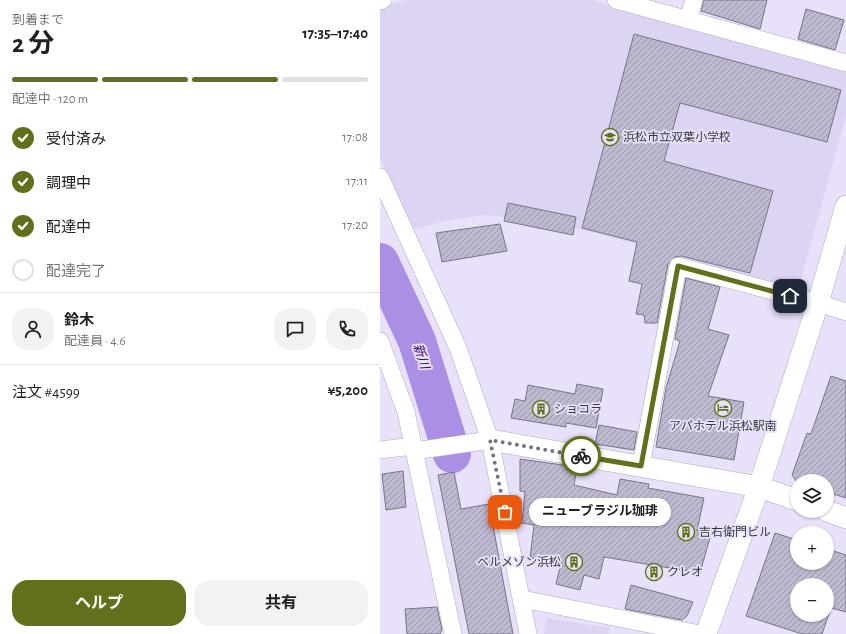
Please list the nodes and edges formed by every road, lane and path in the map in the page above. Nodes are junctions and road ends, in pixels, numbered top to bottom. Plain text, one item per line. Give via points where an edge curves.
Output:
1 (383, 0) edge
2 (616, 0) edge
3 (694, 0) edge
4 (380, 1) edge
5 (688, 20) junction
6 (846, 63) edge
7 (380, 177) edge
8 (846, 206) edge
9 (818, 303) junction
10 (846, 312) edge
11 (380, 341) edge
12 (485, 440) junction
13 (419, 449) junction
14 (380, 450) edge
15 (641, 466) junction
16 (759, 487) junction
17 (790, 498) edge
18 (834, 514) edge
19 (846, 518) edge
20 (522, 599) junction
21 (453, 634) edge
22 (528, 634) edge
23 (700, 634) edge
24 (706, 634) edge

1 - 4 street
2 - 5 street
3 - 5 street
5 - 6 street
7 - 12 street via 458,348
8 - 9 street
9 - 10 street
9 - 15 street via 678,266
9 - 16 street
11 - 13 street
12 - 13 street
12 - 15 street
12 - 20 street
13 - 14 street
13 - 21 street
15 - 16 street
16 - 17 street
16 - 24 street
18 - 19 street
20 - 22 street
20 - 23 street

